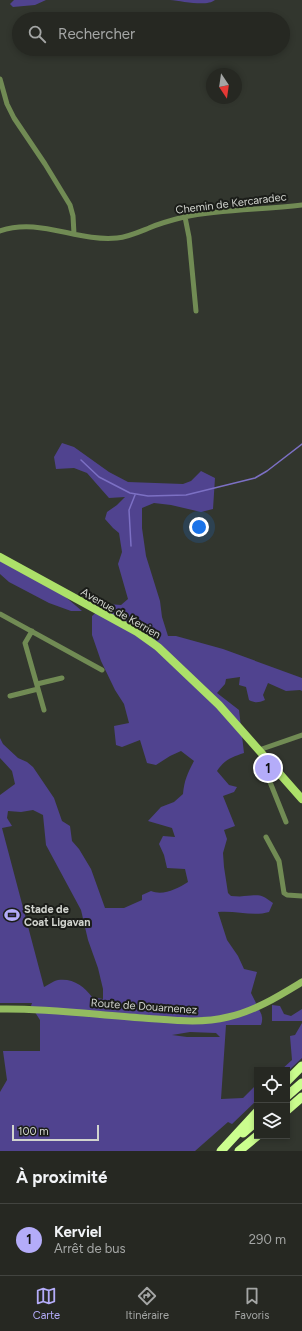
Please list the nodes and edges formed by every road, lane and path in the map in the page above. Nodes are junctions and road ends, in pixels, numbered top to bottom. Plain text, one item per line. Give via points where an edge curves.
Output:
1 (0, 79) edge
2 (302, 205) edge
3 (185, 217) junction
4 (0, 231) edge
5 (74, 234) junction
6 (196, 311) dead end
7 (0, 557) edge
8 (0, 614) edge
9 (32, 631) junction
10 (102, 670) dead end
11 (62, 678) dead end
12 (38, 686) junction
13 (10, 696) dead end
14 (44, 710) dead end
15 (302, 735) edge
16 (259, 750) junction
17 (266, 759) junction
18 (302, 799) edge
19 (286, 822) dead end
20 (266, 837) dead end
21 (302, 896) edge
22 (302, 982) edge
23 (0, 1009) edge
24 (302, 1066) edge
25 (290, 1079) edge
26 (302, 1083) edge
27 (290, 1093) edge
28 (302, 1097) edge
29 (290, 1107) edge
30 (254, 1115) edge
31 (254, 1124) edge
32 (254, 1138) edge
33 (221, 1151) edge
34 (239, 1151) edge

1 - 5 street via 14,118 70,205
2 - 3 street, Chemin de Kercaradec
3 - 5 street, Chemin de Kercaradec via 119,238
3 - 6 street
4 - 5 street, Chemin de Kercaradec via 10,227 28,226
7 - 16 main road, Avenue de Kerrien via 155,644 210,696
8 - 9 street
9 - 10 street
9 - 12 street via 26,643
11 - 12 street
12 - 13 street
12 - 14 street
15 - 16 street
16 - 17 main road, Avenue de Kerrien
17 - 18 main road, Avenue de Kerrien
17 - 19 street via 262,762
20 - 21 street via 279,861 284,893 286,896
22 - 23 main road, Route de Douarnenez via 252,1009 210,1020 177,1021
24 - 25 highway
26 - 27 highway
28 - 29 highway
30 - 33 highway
31 - 33 highway
32 - 34 highway

